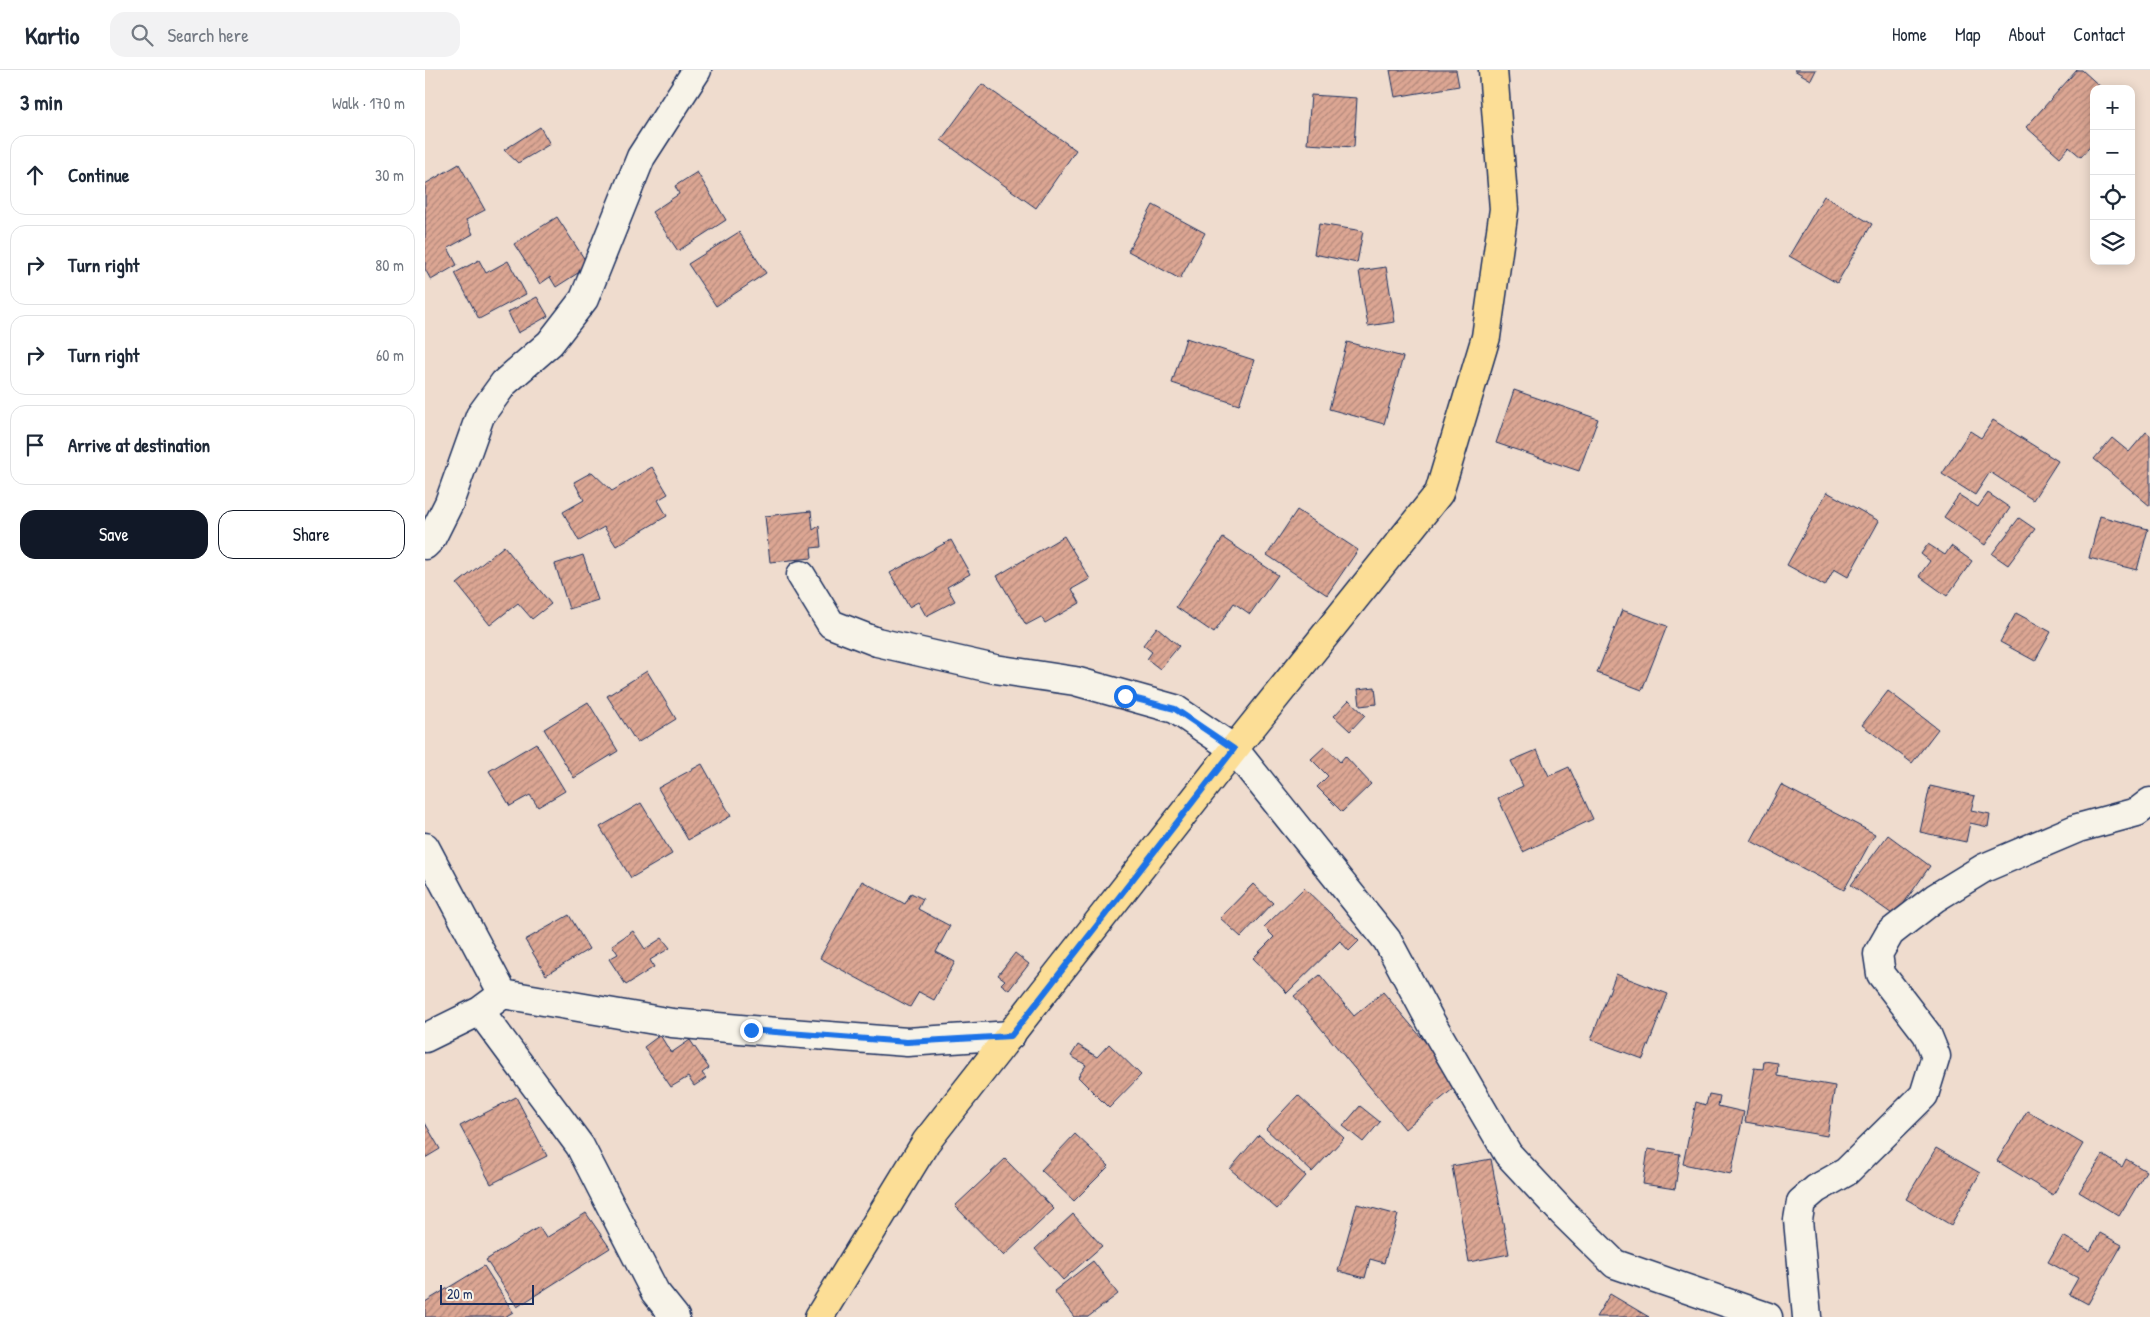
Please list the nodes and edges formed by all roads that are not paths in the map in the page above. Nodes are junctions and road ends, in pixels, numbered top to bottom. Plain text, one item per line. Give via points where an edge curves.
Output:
1 (697, 70) edge
2 (1493, 70) edge
3 (425, 545) edge
4 (801, 575) dead end
5 (1234, 749) junction
6 (2150, 802) edge
7 (425, 847) edge
8 (503, 994) junction
9 (481, 1011) junction
10 (1011, 1036) junction
11 (425, 1038) edge
12 (675, 1317) edge
13 (819, 1317) edge
14 (1768, 1317) edge
15 (1807, 1317) edge

1 - 3 street via 641,157 584,299 550,343 504,384 480,416 449,503
2 - 5 main road via 1504,209 1486,337 1439,493
4 - 5 street via 831,624 877,642 995,669 1075,681 1175,709
5 - 10 main road
5 - 14 street via 1387,940 1508,1154 1563,1213 1615,1264
6 - 15 street via 2137,812 2078,828 1984,868 1935,898 1890,934 1878,954 1881,974 1927,1034 1935,1056 1923,1095 1846,1172 1801,1202 1798,1220
7 - 8 street
8 - 9 street
8 - 10 street via 672,1023 751,1030 907,1042
9 - 11 street
9 - 12 street via 580,1146 655,1292
10 - 13 main road via 926,1142

